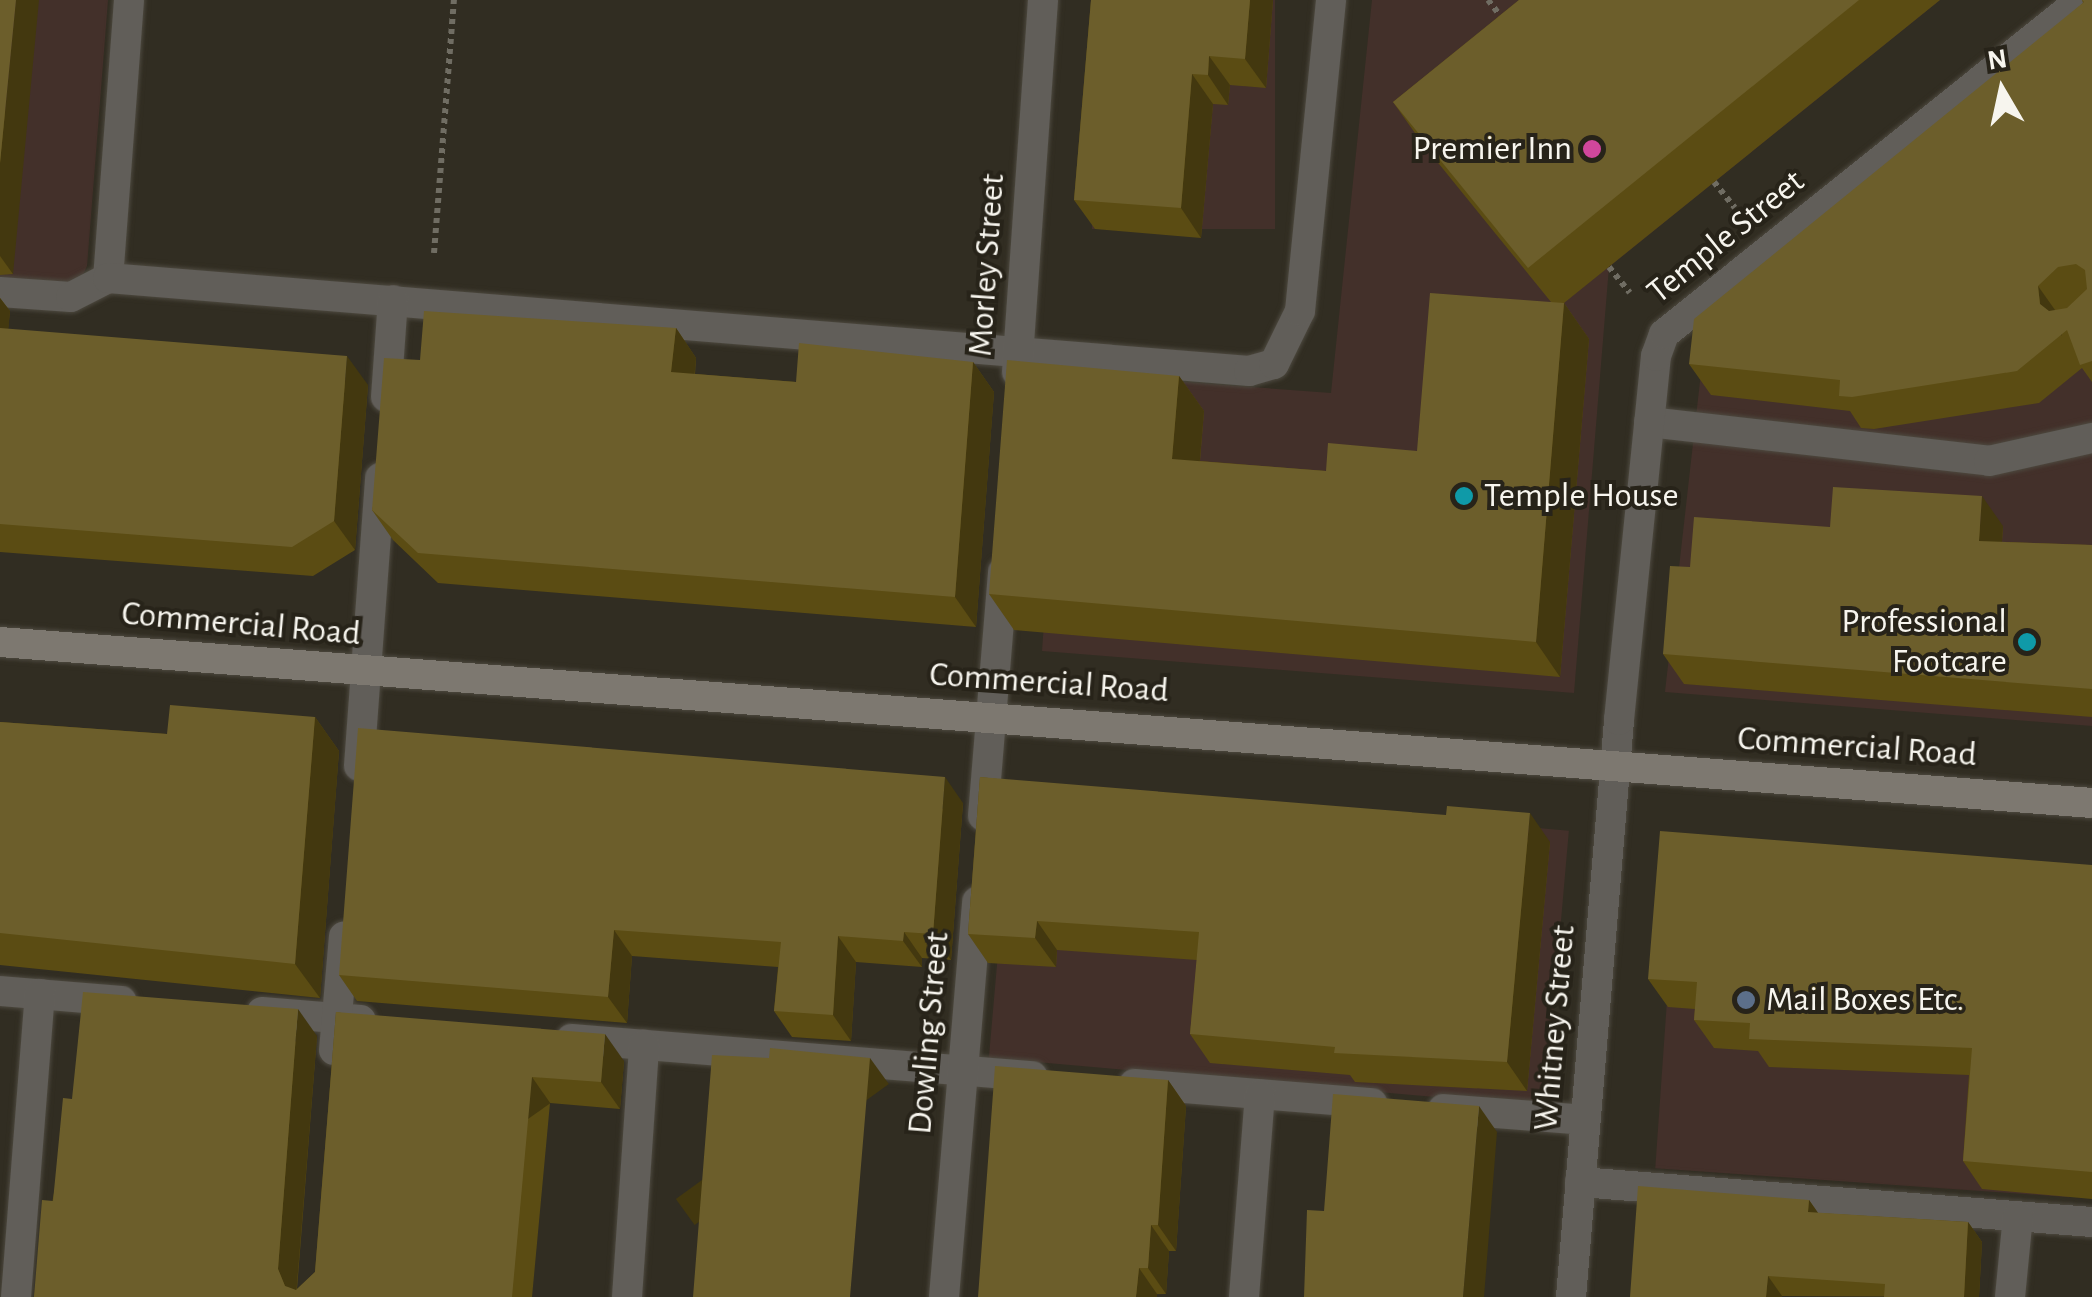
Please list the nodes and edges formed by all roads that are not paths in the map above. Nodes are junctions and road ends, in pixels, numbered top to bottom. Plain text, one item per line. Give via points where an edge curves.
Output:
1 (128, 0) edge
2 (1043, 0) edge
3 (1330, 0) edge
4 (2081, 0) edge
5 (108, 278) junction
6 (0, 292) edge
7 (393, 300) junction
8 (1018, 354) junction
9 (1014, 413) edge
10 (1648, 422) junction
11 (2092, 438) edge
12 (1004, 550) edge
13 (0, 642) edge
14 (367, 671) junction
15 (992, 716) junction
16 (1615, 765) junction
17 (356, 794) edge
18 (2092, 803) edge
19 (347, 906) edge
20 (0, 991) edge
21 (40, 994) junction
22 (159, 1004) edge
23 (238, 1010) edge
24 (337, 1018) junction
25 (394, 1023) edge
26 (548, 1037) edge
27 (644, 1045) junction
28 (964, 1070) junction
29 (332, 1078) edge
30 (1062, 1078) edge
31 (1102, 1082) edge
32 (1260, 1094) junction
33 (1585, 1120) junction
34 (1580, 1182) junction
35 (2018, 1216) junction
36 (2092, 1222) edge
37 (16, 1297) edge
38 (627, 1297) edge
39 (944, 1297) edge
40 (1244, 1297) edge
41 (1571, 1297) edge
42 (2010, 1297) edge

1 - 5 street
2 - 8 street, Morley Street
3 - 8 street via 1300,311 1274,364 1249,371
4 - 10 street, Temple Street via 1664,334
5 - 6 street via 71,297
5 - 7 street
7 - 8 street
7 - 14 street
8 - 9 street, Morley Street
10 - 11 street via 1989,461
10 - 16 street, Temple Street
12 - 15 street
13 - 14 street, Commercial Road
14 - 15 street, Commercial Road
14 - 17 street
15 - 16 street, Commercial Road
15 - 28 street, Dowling Street
16 - 18 street, Commercial Road
16 - 33 street, Whitney Street
19 - 24 street
20 - 21 street
21 - 22 street
21 - 37 street
23 - 24 street
24 - 25 street
24 - 29 street
26 - 27 street
27 - 28 street
27 - 38 street
28 - 30 street
28 - 39 street, Dowling Street
31 - 32 street
32 - 33 street
32 - 40 street
33 - 34 street, Whitney Street
34 - 35 street
34 - 41 street, Whitney Street
35 - 36 street
35 - 42 street

